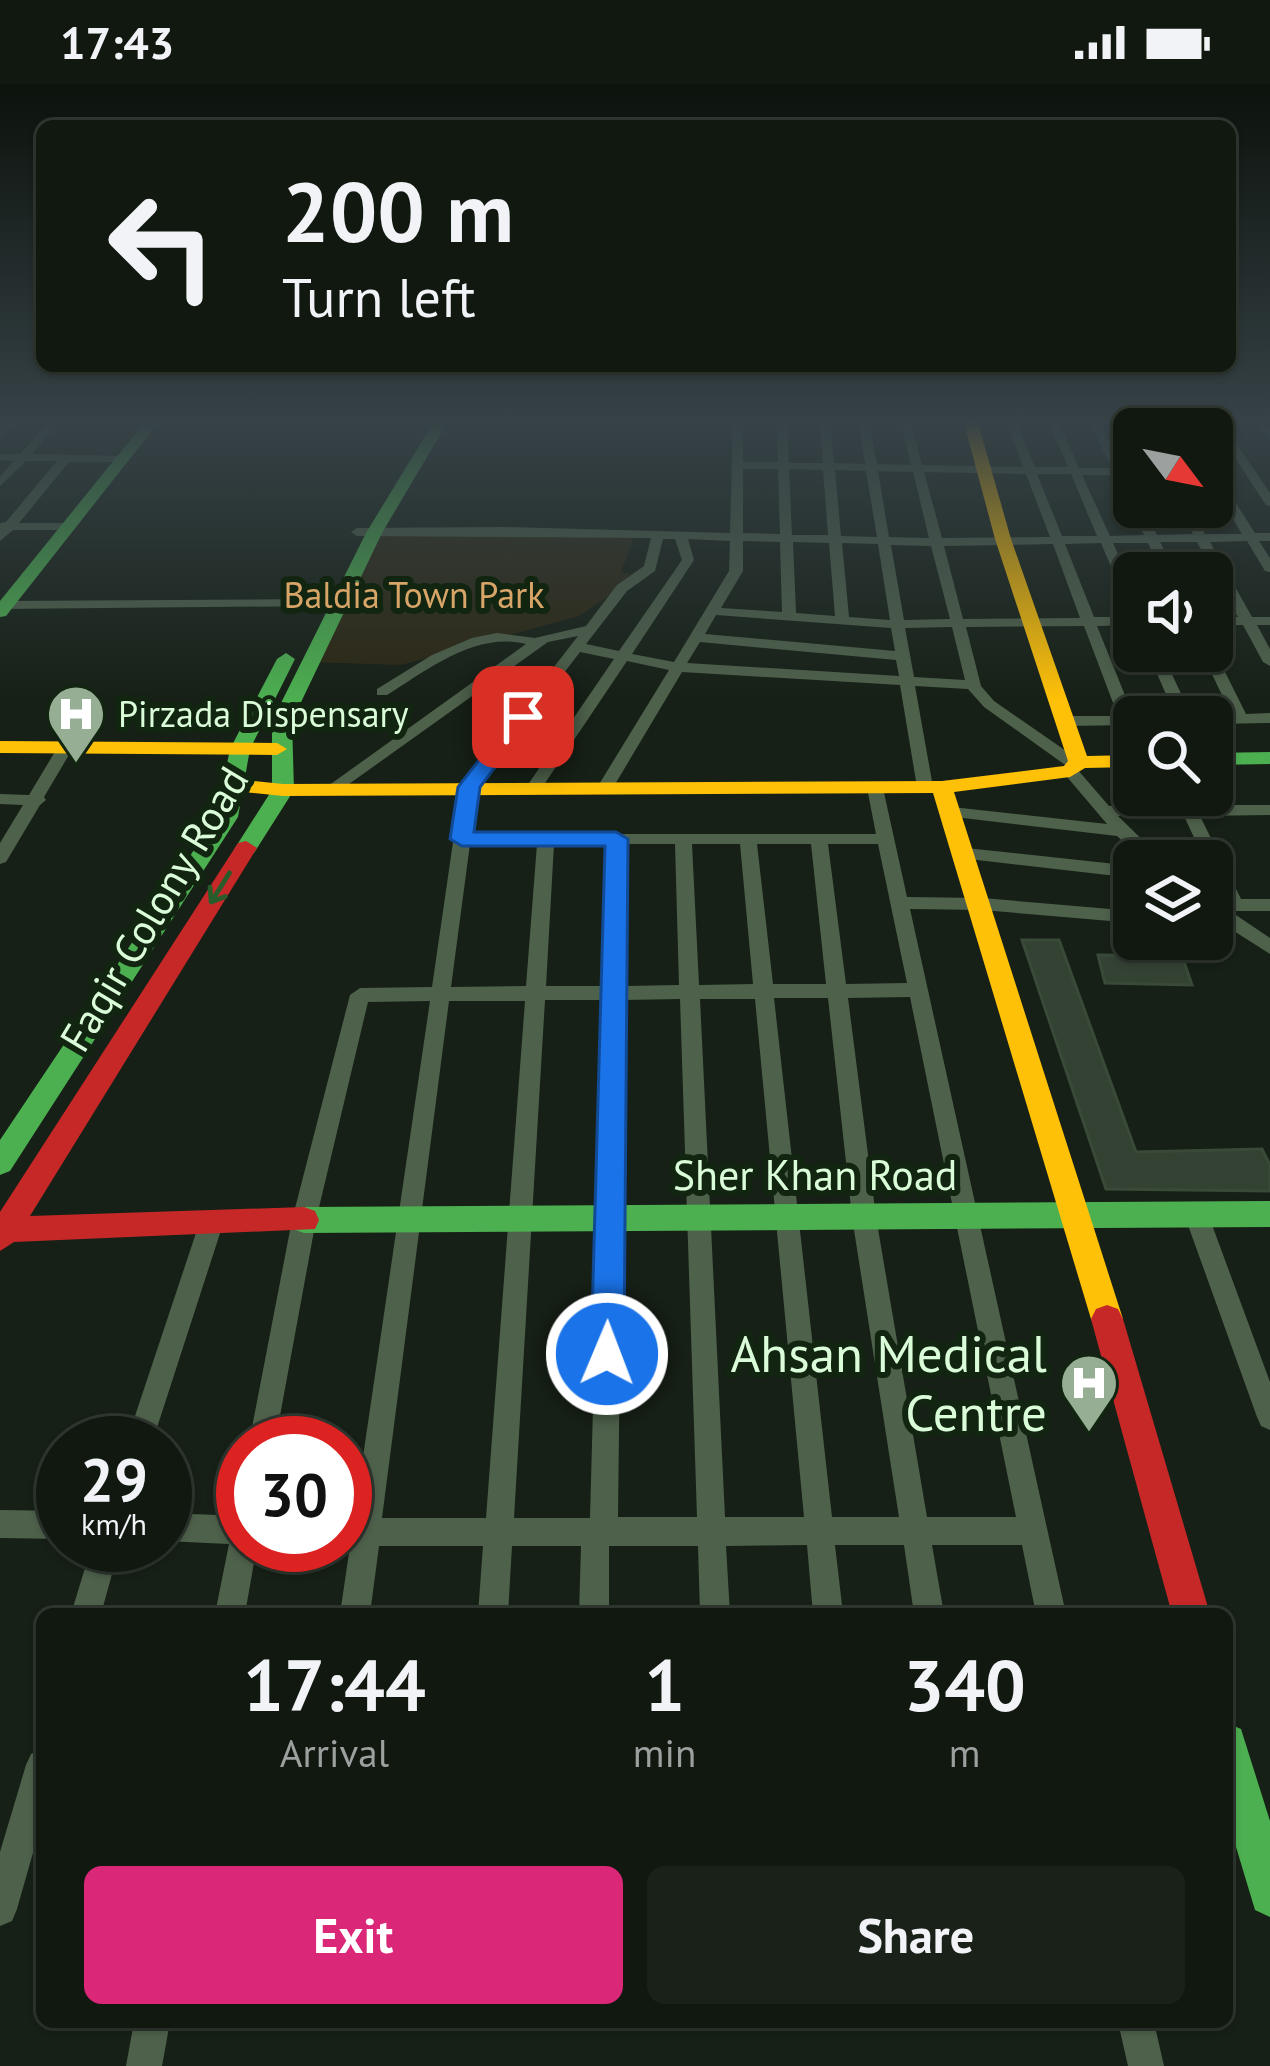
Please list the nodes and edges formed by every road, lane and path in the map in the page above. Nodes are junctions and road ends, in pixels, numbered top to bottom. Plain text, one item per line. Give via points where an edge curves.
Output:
1 (76, 515) edge
2 (374, 515) edge
3 (377, 515) edge
4 (736, 515) edge
5 (784, 515) edge
6 (833, 515) edge
7 (878, 515) edge
8 (929, 515) edge
9 (997, 515) edge
10 (1048, 515) edge
11 (1094, 515) edge
12 (1238, 515) edge
13 (68, 526) junction
14 (1147, 528) edge
15 (1196, 528) edge
16 (3, 529) edge
17 (365, 533) junction
18 (669, 535) junction
19 (735, 536) junction
20 (785, 537) junction
21 (1152, 537) junction
22 (1201, 537) junction
23 (1251, 537) junction
24 (1270, 537) edge
25 (1057, 538) junction
26 (1104, 538) junction
27 (835, 539) junction
28 (1003, 539) junction
29 (881, 540) junction
30 (936, 542) junction
31 (1159, 552) edge
32 (1113, 558) edge
33 (1270, 568) edge
34 (316, 603) junction
35 (2, 607) edge
36 (712, 611) junction
37 (789, 617) junction
38 (842, 621) junction
39 (1233, 621) edge
40 (1247, 621) junction
41 (1270, 621) edge
42 (1031, 622) junction
43 (1089, 622) junction
44 (1113, 622) edge
45 (894, 624) junction
46 (957, 625) junction
47 (583, 638) junction
48 (696, 638) junction
49 (537, 643) junction
50 (623, 656) junction
51 (901, 656) junction
52 (1270, 662) edge
53 (678, 667) junction
54 (1218, 672) edge
55 (907, 682) junction
56 (973, 685) junction
57 (382, 692) dead end
58 (1120, 696) edge
59 (1270, 718) edge
60 (1233, 719) edge
61 (1241, 719) junction
62 (1113, 720) edge
63 (1065, 721) junction
64 (0, 747) edge
65 (65, 748) junction
66 (241, 749) junction
67 (277, 749) junction
68 (1270, 758) edge
69 (1233, 759) edge
70 (1113, 763) edge
71 (1075, 766) junction
72 (233, 785) junction
73 (336, 786) junction
74 (536, 786) junction
75 (606, 786) junction
76 (469, 787) junction
77 (874, 788) junction
78 (283, 790) junction
79 (940, 795) junction
80 (0, 799) edge
81 (38, 800) junction
82 (1233, 807) edge
83 (1113, 810) edge
84 (1270, 810) edge
85 (1105, 811) junction
86 (1192, 816) edge
87 (1122, 831) junction
88 (462, 839) junction
89 (546, 839) junction
90 (616, 839) junction
91 (683, 839) junction
92 (748, 839) junction
93 (820, 839) junction
94 (886, 839) junction
95 (1132, 840) edge
96 (966, 854) junction
97 (0, 859) edge
98 (1113, 870) edge
99 (900, 903) junction
100 (982, 904) junction
101 (1235, 905) joint
102 (1270, 905) edge
103 (1113, 915) edge
104 (1233, 923) edge
105 (1233, 927) edge
106 (1238, 927) junction
107 (1270, 946) edge
108 (919, 990) junction
109 (689, 991) junction
110 (764, 991) junction
111 (838, 991) junction
112 (536, 992) junction
113 (614, 992) junction
114 (440, 993) junction
115 (0, 1163) edge
116 (1196, 1214) junction
117 (1270, 1214) edge
118 (968, 1216) junction
119 (1078, 1216) junction
120 (787, 1217) junction
121 (864, 1217) junction
122 (610, 1218) junction
123 (699, 1218) junction
124 (521, 1219) junction
125 (304, 1220) junction
126 (409, 1220) junction
127 (212, 1221) junction
128 (2, 1232) edge
129 (148, 1416) edge
130 (267, 1416) edge
131 (1270, 1418) edge
132 (372, 1438) edge
133 (0, 1524) edge
134 (36, 1525) edge
135 (372, 1532) edge
136 (1034, 1532) junction
137 (820, 1533) junction
138 (916, 1533) junction
139 (599, 1534) junction
140 (712, 1534) junction
141 (501, 1535) junction
142 (98, 1572) edge
143 (238, 1572) edge
144 (356, 1572) edge
145 (88, 1608) edge
146 (231, 1608) edge
147 (356, 1608) edge
148 (494, 1608) edge
149 (594, 1608) edge
150 (715, 1608) edge
151 (827, 1608) edge
152 (928, 1608) edge
153 (1050, 1608) edge
154 (1189, 1608) edge
155 (1233, 1764) edge
156 (36, 1786) edge
157 (1270, 1895) edge
158 (0, 1909) edge
159 (151, 2028) edge
160 (1137, 2028) edge
161 (144, 2066) edge
162 (1146, 2066) edge

1 - 13 street
2 - 17 street, Faqir Colony Road
3 - 17 street, Faqir Colony Road
4 - 19 street
5 - 20 street
6 - 27 street
7 - 29 street
8 - 30 street
9 - 28 street
10 - 25 street
11 - 26 street
12 - 23 street
13 - 16 street
13 - 35 street
14 - 21 street
15 - 22 street
17 - 18 street
17 - 34 street, Faqir Colony Road
17 - 67 street, Faqir Colony Road
18 - 19 street
18 - 47 street via 650,568 622,588
18 - 50 street via 688,560
19 - 20 street
19 - 36 street via 736,571
20 - 27 street
20 - 37 street
21 - 22 street
21 - 26 street
21 - 31 street
22 - 23 street
22 - 40 street
23 - 24 street
23 - 33 street
25 - 26 street
25 - 28 street
25 - 43 street
26 - 32 street
27 - 29 street
27 - 38 street
28 - 30 street
28 - 42 street
29 - 30 street
29 - 45 street
30 - 46 street
34 - 35 street
34 - 66 street, Faqir Colony Road
36 - 37 street
36 - 48 street
37 - 38 street
38 - 45 street
39 - 40 street
40 - 41 street
40 - 52 street
42 - 43 street
42 - 46 street
42 - 63 street
43 - 44 street
43 - 58 street
45 - 46 street
45 - 51 street
46 - 56 street
47 - 49 street
47 - 50 street
47 - 76 street
48 - 51 street
48 - 53 street
49 - 57 street via 514,633 443,653
49 - 73 street
50 - 53 street
50 - 74 street
51 - 55 street
53 - 55 street
53 - 75 street
54 - 61 street
55 - 56 street
55 - 79 street
56 - 71 street
59 - 61 street
60 - 61 street
62 - 63 street
63 - 71 street
64 - 65 street
65 - 66 street
65 - 81 street
66 - 67 street
66 - 72 street, Faqir Colony Road
67 - 78 street, Faqir Colony Road
68 - 69 street
70 - 71 street
71 - 79 street
71 - 85 street
72 - 78 street
72 - 115 street, Faqir Colony Road via 227,817
73 - 76 street
73 - 78 street
74 - 75 street
74 - 76 street
75 - 77 street
76 - 88 street
77 - 79 street
77 - 94 street
78 -> 128 street, Faqir Colony Road
79 - 87 street
79 - 96 street
80 - 81 street
81 - 97 street
82 - 84 street
83 - 85 street
85 - 87 street
86 - 101 street
87 - 95 street
88 - 89 street
88 - 114 street
89 - 90 street
89 - 112 street
90 - 91 street
90 - 113 street
91 - 92 street
91 - 109 street
92 - 93 street
92 - 110 street
93 - 94 street
93 - 111 street
94 - 99 street
96 - 98 street
96 - 100 street
99 - 100 street
99 - 108 street
100 - 103 street
100 - 119 street
101 - 102 street
104 - 106 street
105 - 106 street
106 - 107 street
108 - 111 street
108 - 118 street
109 - 110 street
109 - 113 street
109 - 123 street
110 - 111 street
110 - 120 street
111 - 121 street
112 - 113 street
112 - 114 street
112 - 124 street
113 - 122 street
114 - 125 street via 360,994
114 - 126 street
116 - 117 street, Sher Khan Road
116 - 119 street, Sher Khan Road
116 - 131 street
118 - 119 street, Sher Khan Road
118 - 121 street, Sher Khan Road
118 - 136 street
119 - 154 street
120 - 121 street, Sher Khan Road
120 - 123 street, Sher Khan Road
120 - 137 street
121 - 138 street
122 - 123 street, Sher Khan Road
122 - 124 street, Sher Khan Road
122 - 139 street
123 - 140 street
124 - 126 street, Sher Khan Road
124 - 141 street
125 - 126 street, Sher Khan Road
125 - 127 street, Sher Khan Road
125 - 130 street
126 - 132 street
127 - 128 street, Sher Khan Road
127 - 129 street
133 - 134 street
135 - 141 street
136 - 138 street
136 - 153 street
137 - 138 street
137 - 140 street
137 - 151 street
138 - 152 street
139 - 140 street
139 - 141 street
139 - 149 street
140 - 150 street
141 - 148 street
142 - 145 street
143 - 146 street
144 - 147 street
155 - 157 street
156 - 158 street
159 - 161 street
160 - 162 street

